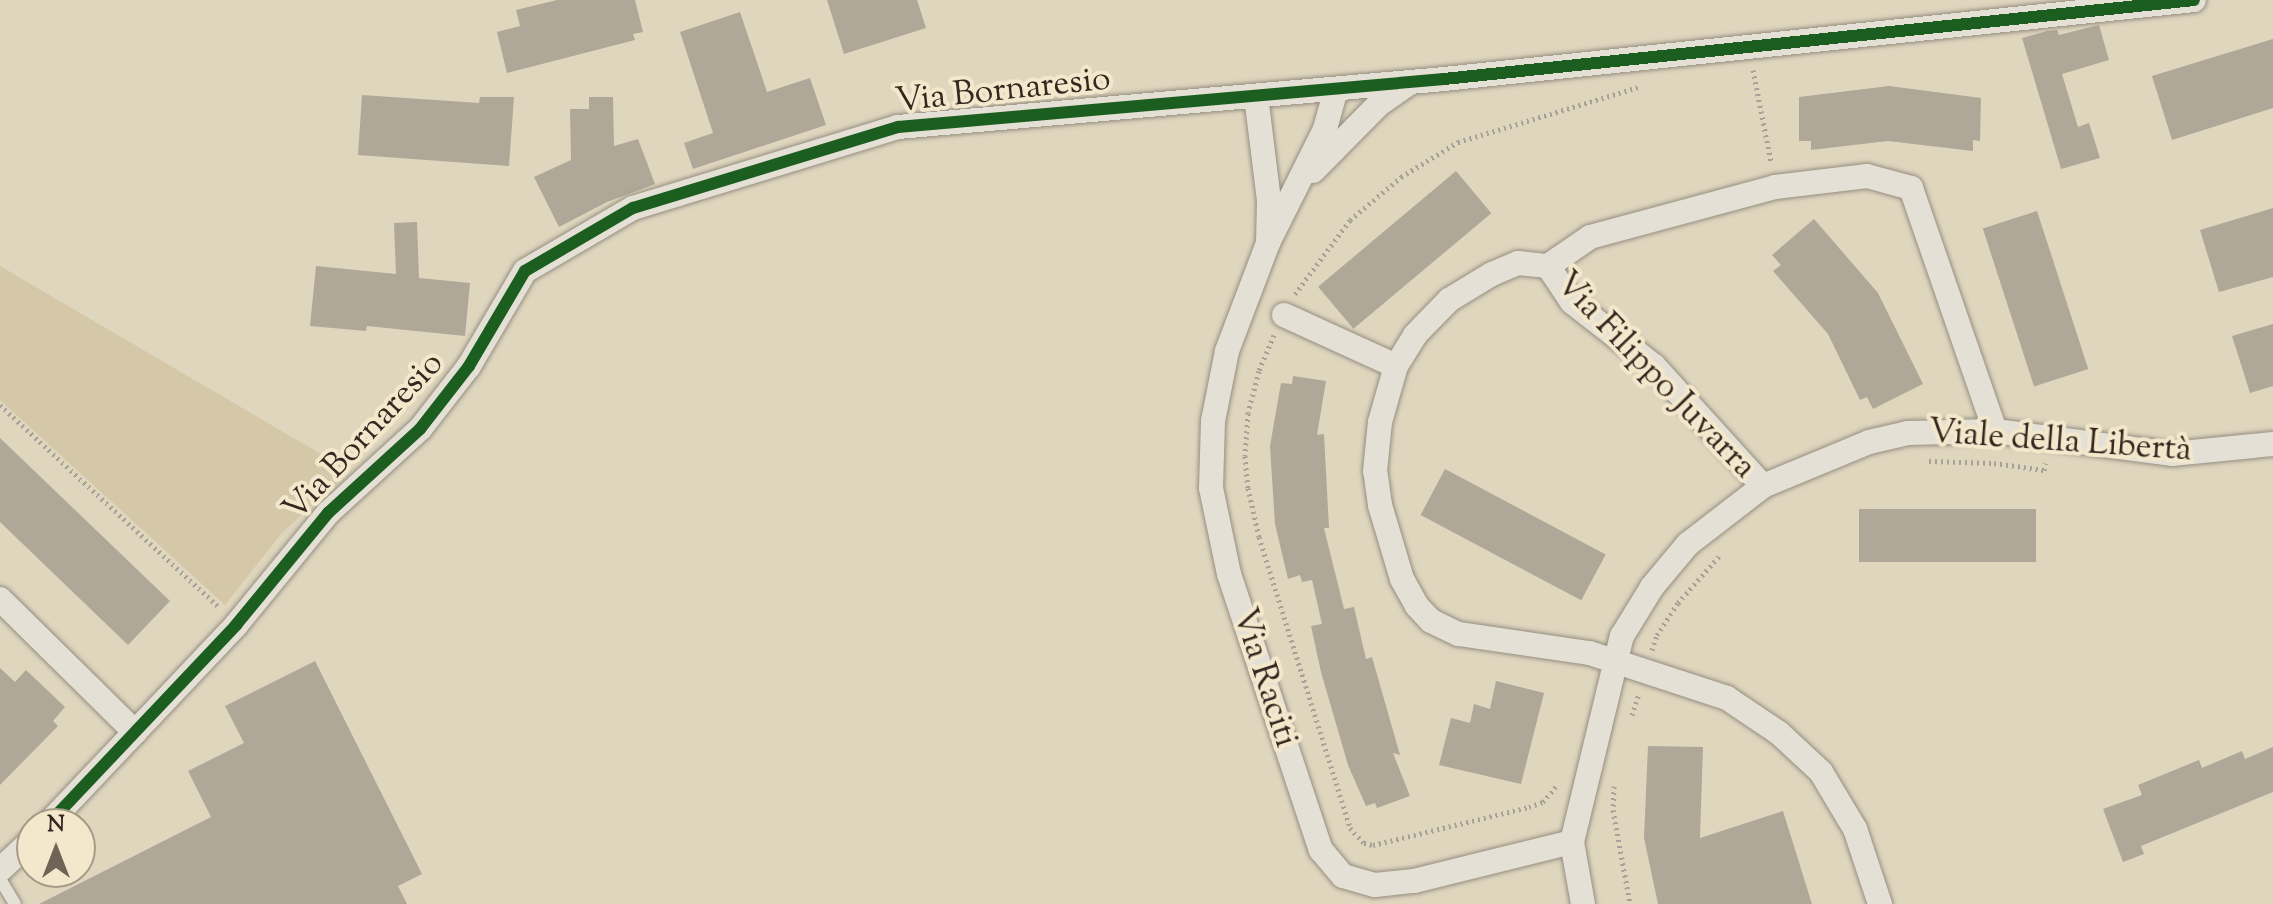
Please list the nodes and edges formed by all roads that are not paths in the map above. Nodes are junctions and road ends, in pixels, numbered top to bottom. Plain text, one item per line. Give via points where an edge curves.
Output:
1 (2194, 0) edge
2 (1411, 82) junction
3 (1336, 89) junction
4 (1256, 96) junction
5 (1293, 194) junction
6 (1268, 243) junction
7 (1548, 266) junction
8 (1284, 315) road end
9 (1396, 366) junction
10 (1995, 431) junction
11 (2273, 444) edge
12 (1763, 486) junction
13 (0, 599) edge
14 (1614, 660) junction
15 (135, 732) junction
16 (63, 808) edge
17 (1572, 842) junction
18 (16, 855) edge
19 (0, 870) edge
20 (0, 879) edge
21 (15, 904) edge
22 (1583, 904) edge
23 (1880, 904) edge

1 - 2 street, Via Bornaresio
2 - 3 street, Via Bornaresio
2 - 5 street via 1378,105
3 - 4 street, Via Bornaresio
3 - 5 street, Via Raciti via 1325,129
4 - 6 street, Via Raciti via 1269,200
4 - 15 street, Via Bornaresio via 898,127 633,208 525,271 469,366 420,429 328,513 236,625
5 - 6 street, Via Raciti
6 - 17 street, Via Raciti via 1227,351 1213,421 1211,488 1229,574 1321,850 1343,876 1375,885 1414,881
7 - 9 street via 1518,263 1449,300 1415,335
7 - 10 street via 1590,237 1775,187 1867,176 1911,188
7 - 12 street, Via Filippo Juvarra via 1572,302 1654,366
8 - 9 street
9 - 14 street via 1380,422 1375,471 1402,579 1417,606 1431,621 1458,634
10 - 11 street, Viale della Libertà via 2172,454
10 - 12 street, Viale della Libertà via 1908,433 1869,442
12 - 14 street, Viale della Libertà via 1688,544 1652,587
13 - 15 street
14 - 17 street, Viale della Libertà
14 - 23 street via 1727,698 1779,733 1821,772 1855,829
15 - 16 street, Via Bornaresio
17 - 22 street, Viale della Libertà
18 - 19 street
20 - 21 lane

